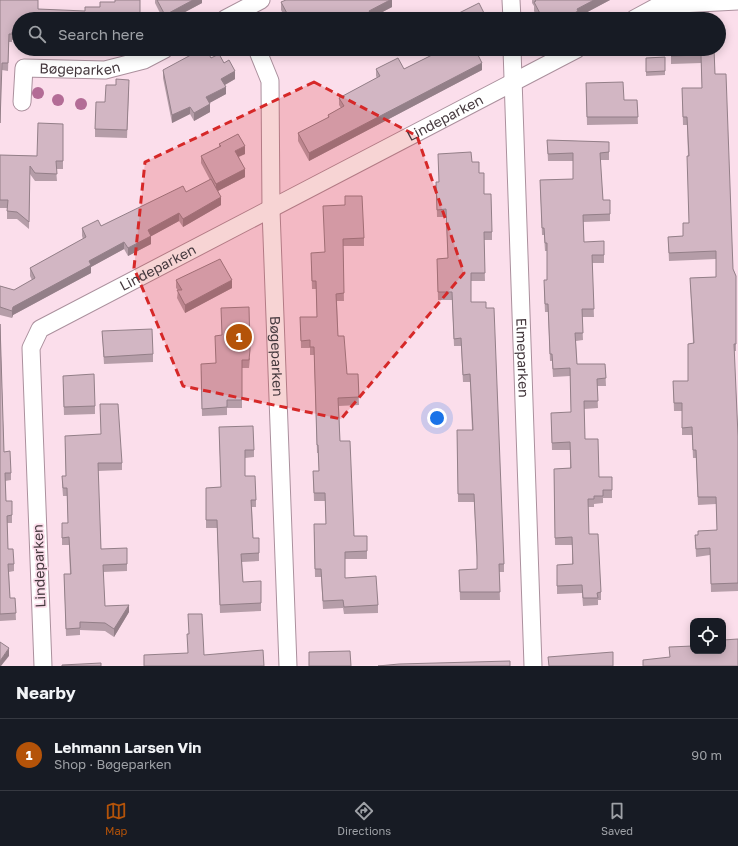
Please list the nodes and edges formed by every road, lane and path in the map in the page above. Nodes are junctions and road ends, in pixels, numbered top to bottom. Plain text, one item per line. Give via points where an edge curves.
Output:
1 (262, 0) edge
2 (511, 0) edge
3 (738, 1) edge
4 (247, 12) edge
5 (512, 12) edge
6 (647, 12) edge
7 (152, 56) edge
8 (260, 56) edge
9 (512, 56) edge
10 (563, 56) edge
11 (513, 82) junction
12 (22, 102) dead end
13 (271, 210) junction
14 (43, 666) edge
15 (288, 666) edge
16 (533, 666) edge

1 - 4 street
2 - 5 street
3 - 6 street via 660,5
7 - 12 street, Bøgeparken via 105,70 24,68
8 - 13 street, Bøgeparken via 270,81
9 - 11 street, Elmeparken
10 - 11 street, Lindeparken
11 - 13 street, Lindeparken
11 - 16 street, Elmeparken
13 - 14 street, Lindeparken via 40,329 31,348
13 - 15 street, Bøgeparken

